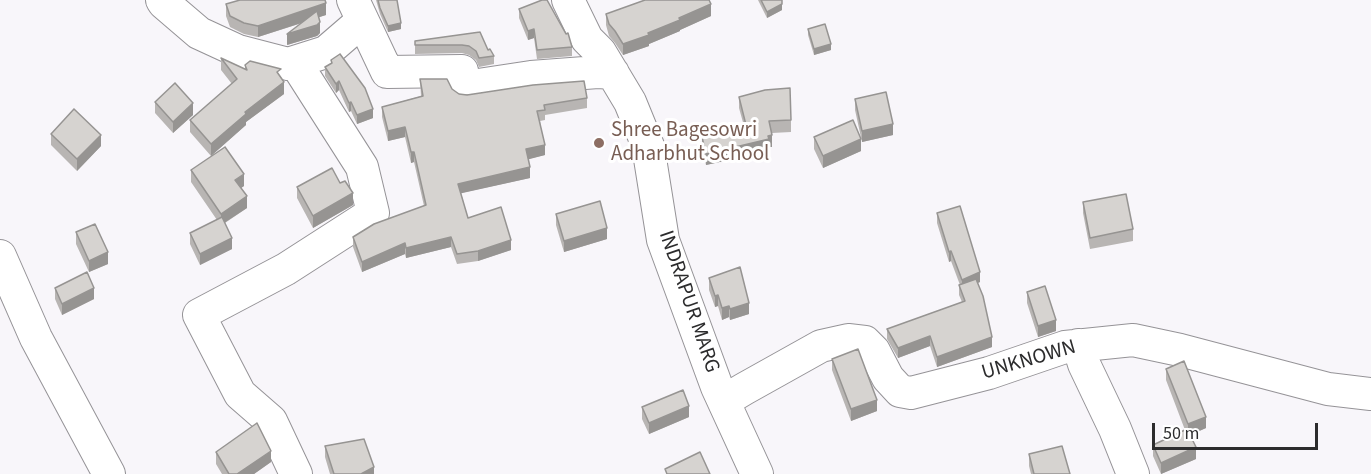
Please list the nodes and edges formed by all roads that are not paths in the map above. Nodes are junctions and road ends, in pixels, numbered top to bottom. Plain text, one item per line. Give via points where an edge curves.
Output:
1 (162, 0) edge
2 (568, 0) edge
3 (358, 11) edge
4 (295, 62) junction
5 (612, 73) junction
6 (0, 256) edge
7 (1078, 345) junction
8 (1371, 394) edge
9 (724, 401) junction
10 (109, 474) edge
11 (296, 474) edge
12 (757, 474) edge
13 (1133, 474) edge

1 - 4 street via 199,33 238,51 288,64
2 - 5 street, INDRAPUR MARG via 587,39
3 - 4 street via 326,52
3 - 5 street via 387,72 462,71 465,87 531,77
4 - 11 street via 362,167 373,213 286,269 199,315 240,394 271,421
5 - 9 street, INDRAPUR MARG via 630,102 648,146 663,240
6 - 10 street via 36,338
7 - 8 street, UNKNOWN via 1133,340 1328,389
7 - 9 street, UNKNOWN via 911,393 900,391 888,378 865,342 848,340 821,346
7 - 13 street
9 - 12 street, INDRAPUR MARG

